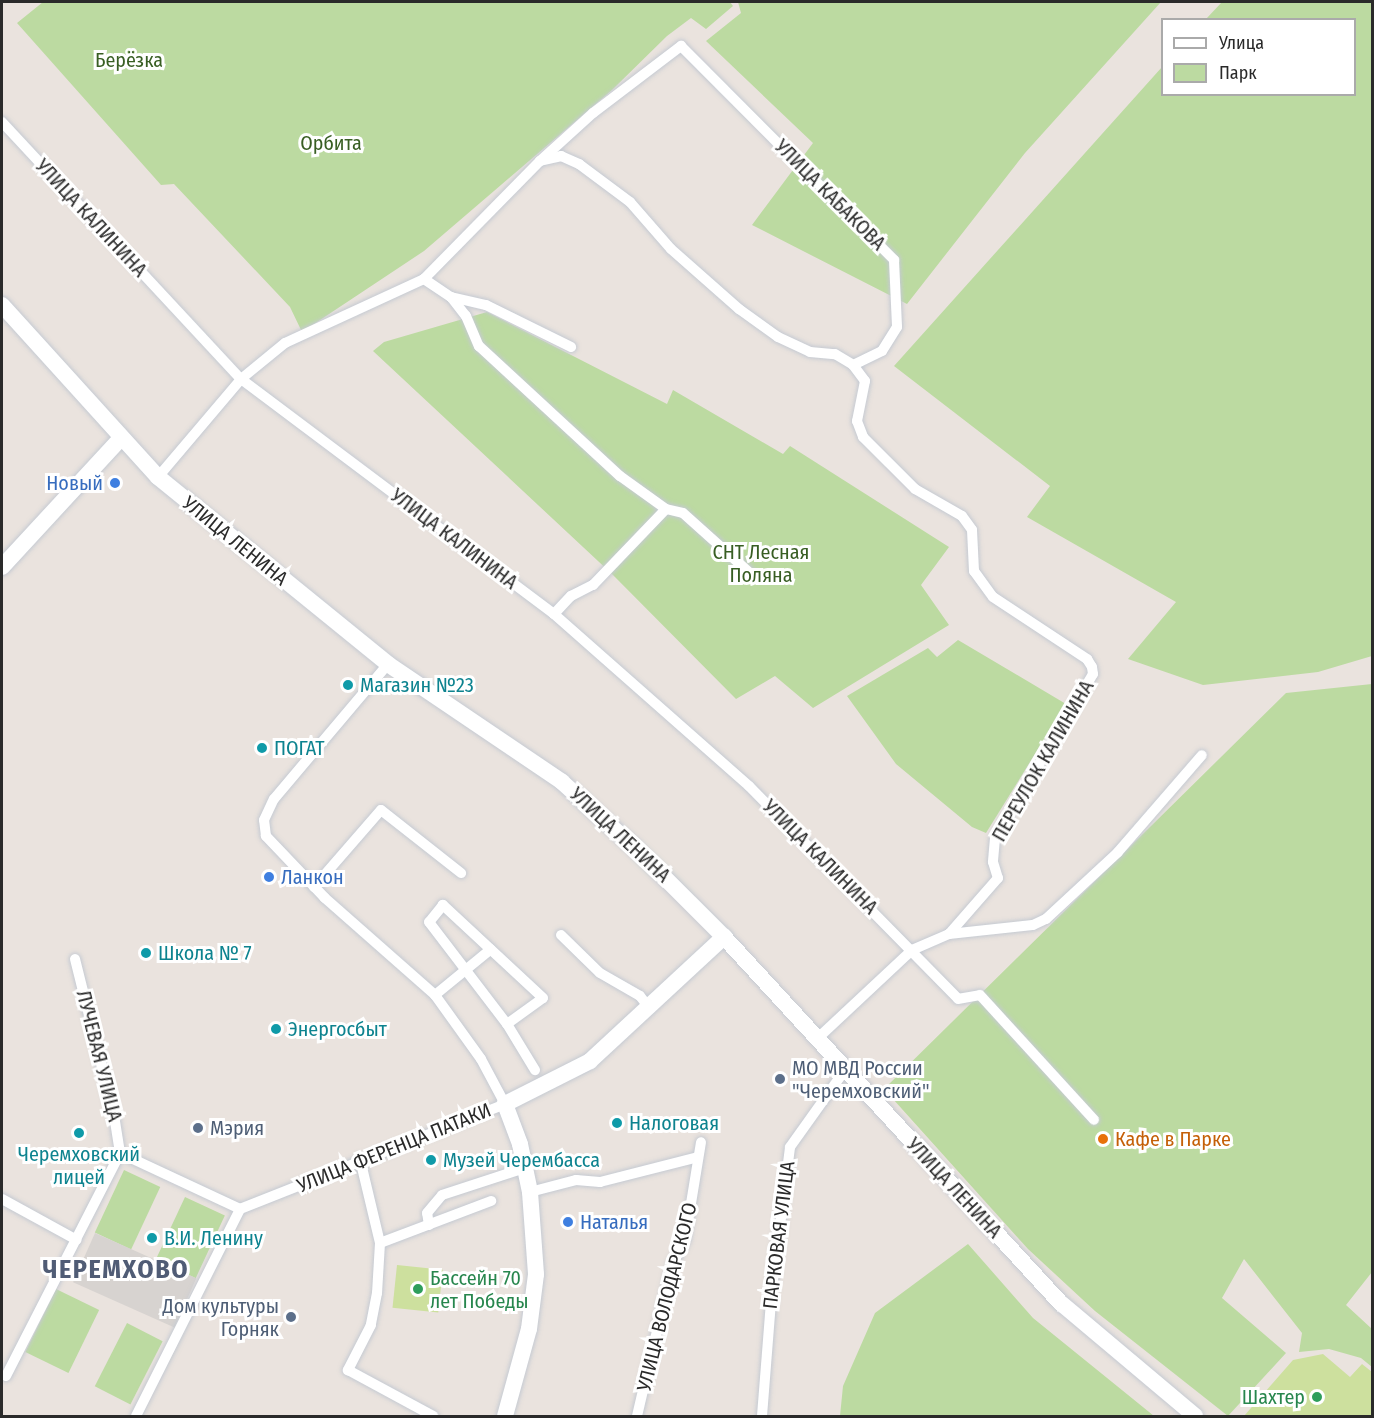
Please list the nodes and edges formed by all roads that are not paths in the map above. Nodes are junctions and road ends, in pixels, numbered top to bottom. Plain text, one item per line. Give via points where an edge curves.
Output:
1 (2, 122) edge
2 (540, 161) junction
3 (423, 279) junction
4 (451, 297) junction
5 (2, 305) edge
6 (571, 347) dead end
7 (853, 365) junction
8 (242, 380) junction
9 (120, 439) junction
10 (158, 477) junction
11 (666, 509) junction
12 (2, 567) edge
13 (751, 574) dead end
14 (554, 615) junction
15 (388, 664) junction
16 (1202, 756) dead end
17 (461, 873) dead end
18 (314, 887) junction
19 (950, 934) junction
20 (561, 935) dead end
21 (724, 937) junction
22 (491, 950) junction
23 (912, 950) junction
24 (75, 959) dead end
25 (466, 970) junction
26 (435, 995) junction
27 (650, 1010) junction
28 (507, 1024) junction
29 (817, 1039) junction
30 (535, 1070) dead end
31 (845, 1070) junction
32 (505, 1104) junction
33 (1094, 1120) dead end
34 (701, 1142) dead end
35 (120, 1153) junction
36 (698, 1157) junction
37 (360, 1159) junction
38 (525, 1168) junction
39 (530, 1192) junction
40 (2, 1199) edge
41 (491, 1201) dead end
42 (240, 1209) junction
43 (429, 1226) junction
44 (77, 1240) junction
45 (380, 1243) junction
46 (6, 1376) dead end
47 (136, 1416) edge
48 (433, 1416) edge
49 (505, 1416) edge
50 (637, 1416) edge
51 (762, 1416) edge
52 (1195, 1416) edge

1 - 8 street, УЛИЦА КАЛИНИНА
2 - 3 street
2 - 7 street via 561,156 579,164 630,202 671,249 739,309 778,337 810,352 835,354
2 - 7 street, УЛИЦА КАБАКОВА via 593,113 681,46 894,260 897,327 882,351
3 - 4 street
3 - 8 street via 285,342
4 - 6 street via 486,305
4 - 11 street via 466,316 479,346 620,476
5 - 9 main road, УЛИЦА ЛЕНИНА
7 - 19 street, ПЕРЕУЛОК КАЛИНИНА via 865,381 857,421 863,437 915,489 962,516 972,531 974,571 993,597 1087,659 1092,667 1093,674 995,838 993,862 998,878
8 - 10 street
8 - 14 street, УЛИЦА КАЛИНИНА
9 - 10 main road, УЛИЦА ЛЕНИНА
9 - 12 main road
10 - 15 main road, УЛИЦА ЛЕНИНА
11 - 13 street via 683,513
11 - 14 street via 593,585 571,596
14 - 23 street, УЛИЦА КАЛИНИНА via 749,786
15 - 18 street via 274,799 264,820 266,836 275,849
15 - 21 main road, УЛИЦА ЛЕНИНА via 562,782
16 - 19 street via 1118,852 1046,919 1033,925
17 - 18 street via 381,810
18 - 26 street
19 - 23 street
20 - 27 street via 600,973 639,996
21 - 27 main road, УЛИЦА ФЕРЕНЦА ПАТАКИ
21 - 29 main road, УЛИЦА ЛЕНИНА
22 - 25 street
22 - 25 street via 443,905 429,922
22 - 28 street via 543,998
23 - 29 street
23 - 33 street, УЛИЦА КАЛИНИНА via 958,999 980,995
24 - 35 street, ЛУЧЕВАЯ УЛИЦА
25 - 26 street
25 - 28 street
26 - 32 street via 481,1059
27 - 32 main road, УЛИЦА ФЕРЕНЦА ПАТАКИ via 590,1061
28 - 30 street
29 - 31 main road, УЛИЦА ЛЕНИНА
31 - 51 street, ПАРКОВАЯ УЛИЦА via 790,1147 772,1288
31 - 52 main road, УЛИЦА ЛЕНИНА via 1062,1304
32 - 37 street, УЛИЦА ФЕРЕНЦА ПАТАКИ
32 - 38 main road
34 - 36 street, УЛИЦА ВОЛОДАРСКОГО
35 - 42 street
35 - 44 street
36 - 39 street via 600,1182 576,1180
36 - 50 street, УЛИЦА ВОЛОДАРСКОГО via 685,1240 673,1263
37 - 42 street, УЛИЦА ФЕРЕНЦА ПАТАКИ
37 - 45 street
38 - 39 main road
38 - 43 street via 442,1194 427,1213
39 - 49 main road via 536,1274 532,1310
40 - 44 street
41 - 43 street
42 - 47 street
43 - 45 street
44 - 46 street via 55,1274
45 - 48 street via 371,1325 348,1370

